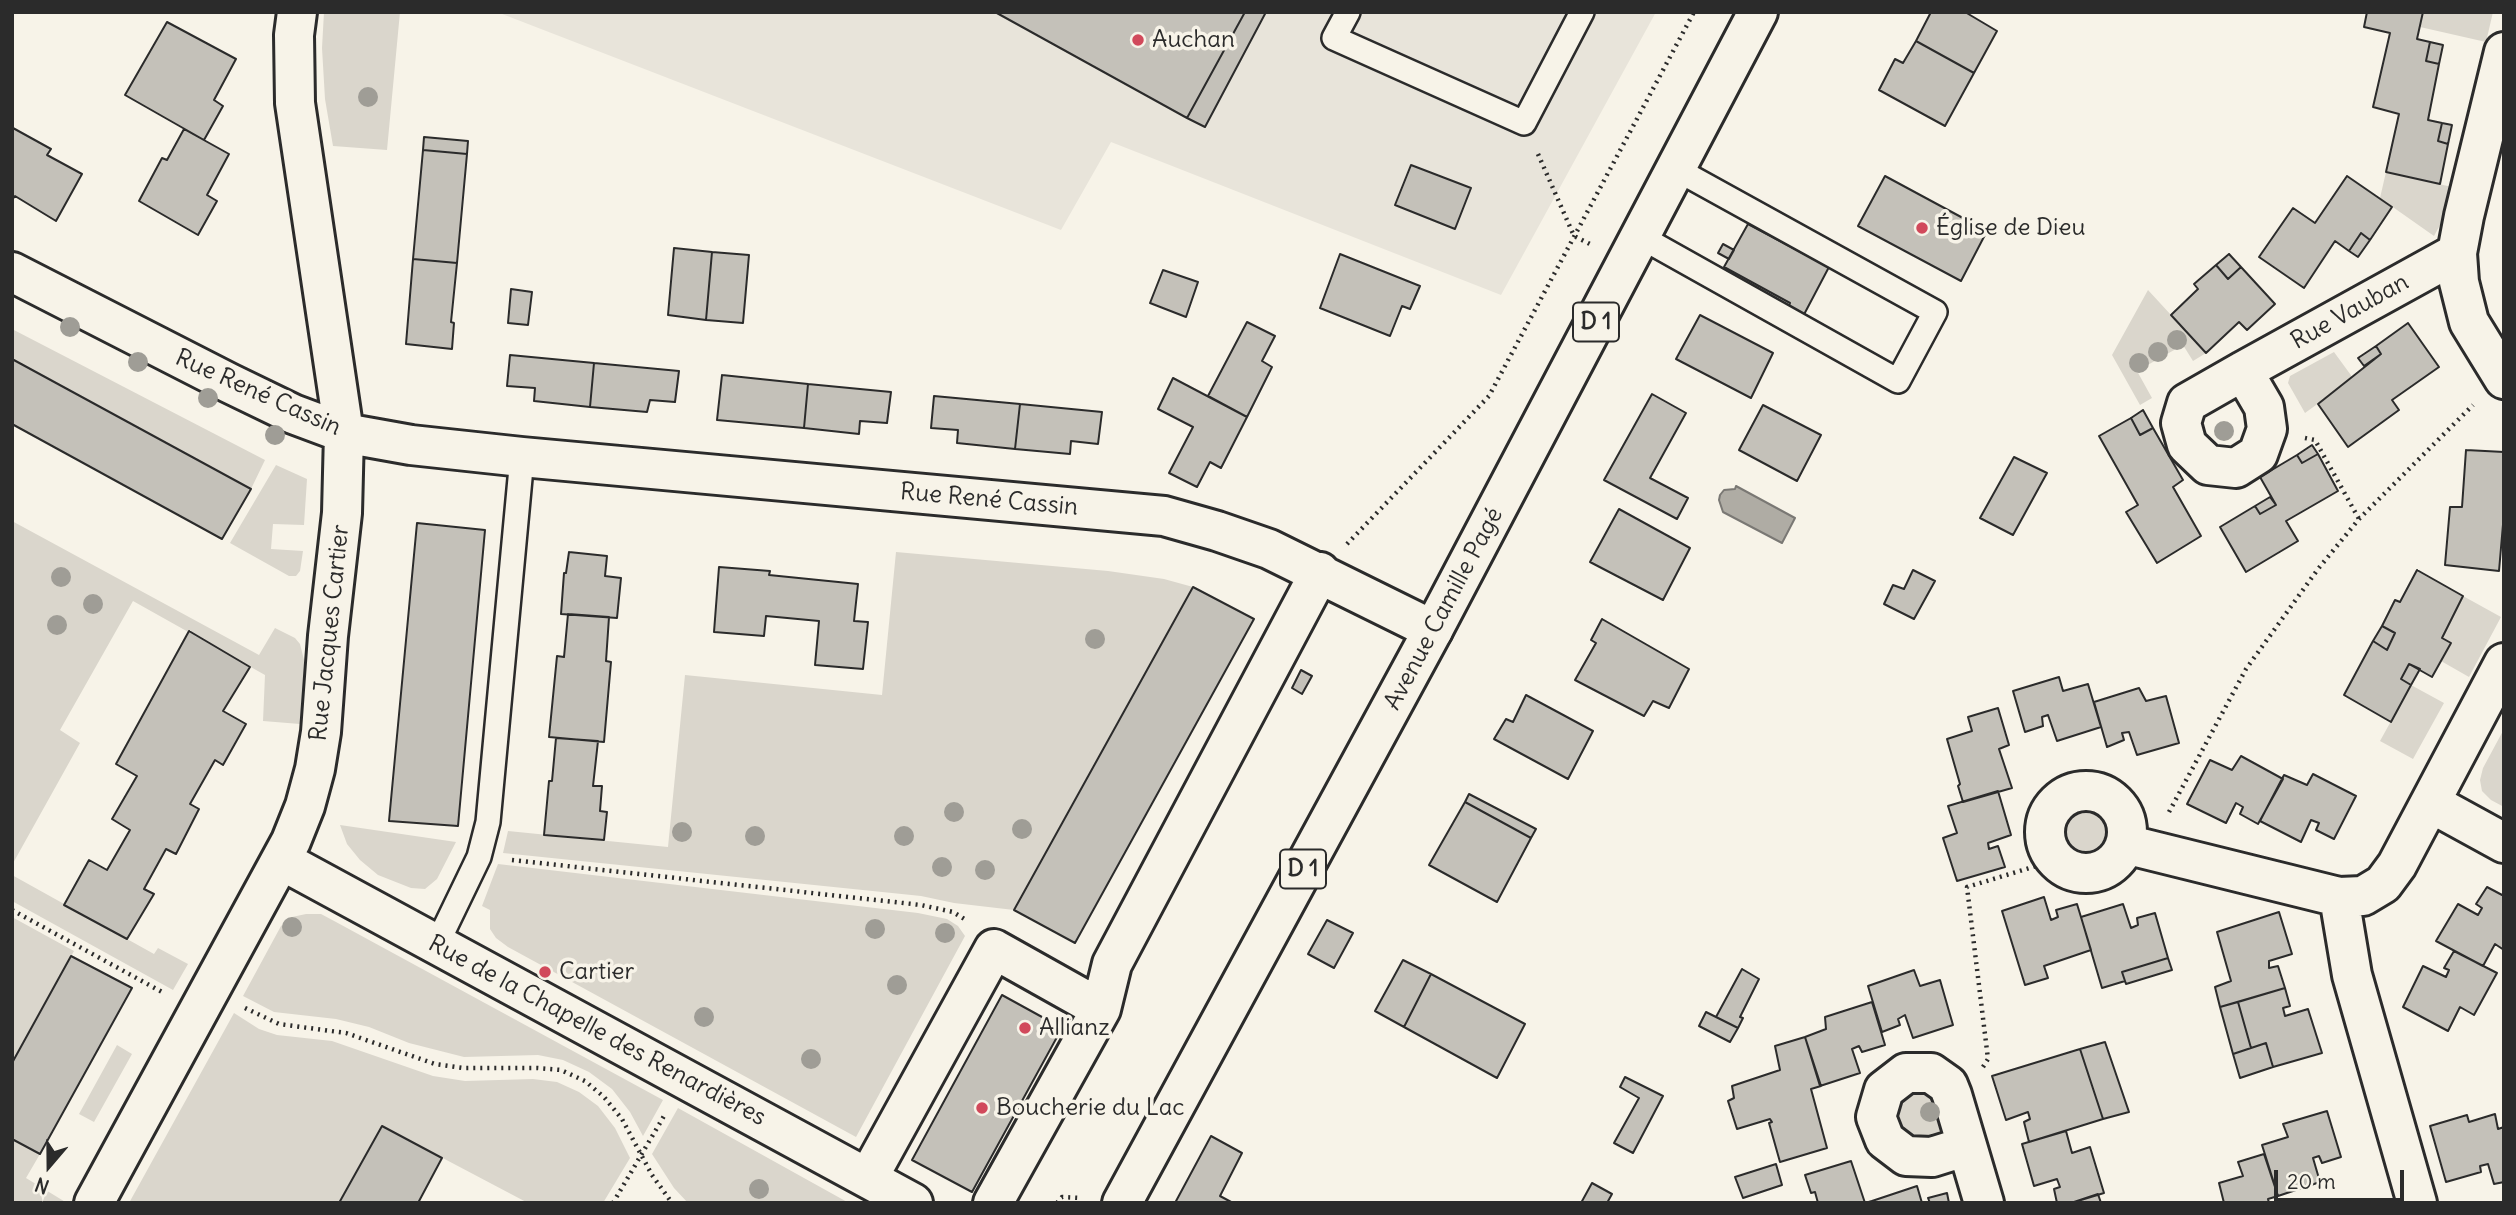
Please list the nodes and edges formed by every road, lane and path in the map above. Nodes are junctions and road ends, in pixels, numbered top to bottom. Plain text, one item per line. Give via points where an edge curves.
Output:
1 (297, 12) edge
2 (1348, 12) edge
3 (1582, 12) edge
4 (1694, 12) edge
5 (1758, 12) edge
6 (2504, 52) edge
7 (1676, 169) junction
8 (1641, 237) junction
9 (2458, 253) junction
10 (12, 272) edge
11 (2243, 372) junction
12 (2493, 390) edge
13 (2267, 429) junction
14 (344, 433) junction
15 (522, 457) junction
16 (2359, 519) junction
17 (1320, 572) junction
18 (1433, 630) junction
19 (2504, 663) edge
20 (2431, 803) junction
21 (2504, 843) edge
22 (2137, 847) junction
23 (479, 857) junction
24 (281, 860) junction
25 (2056, 860) junction
26 (2339, 897) junction
27 (12, 910) edge
28 (436, 944) junction
29 (994, 949) junction
30 (204, 1000) junction
31 (1101, 1009) junction
32 (685, 1078) junction
33 (1948, 1085) junction
34 (1967, 1146) junction
35 (642, 1154) junction
36 (868, 1178) junction
37 (2409, 1200) edge
38 (94, 1203) edge
39 (613, 1203) edge
40 (672, 1203) edge
41 (913, 1203) edge
42 (993, 1203) edge
43 (1057, 1203) edge
44 (1091, 1203) edge
45 (1122, 1203) edge
46 (1984, 1203) edge

1 - 14 street, Rue Jacques Cartier via 295,103
2 - 3 lane via 1334,38 1524,123
4 - 17 path via 1489,396
5 - 7 street, Avenue Camille Pagé / D 1
6 - 9 street
7 - 8 street, Avenue Camille Pagé / D 1
7 - 8 lane via 1936,312 1898,382
8 - 18 street, Avenue Camille Pagé / D 1
9 - 11 street, Rue Vauban
9 - 12 street via 2459,282 2469,323
10 - 14 street, Rue René Cassin via 229,383
11 - 13 street via 2264,407
11 - 13 street, Rue Vauban via 2187,403 2181,423 2187,445 2208,466 2236,468 2258,454
12 - 16 path via 2470,407
13 - 16 path via 2315,440
14 - 15 street, Rue René Cassin
14 - 24 street, Rue Jacques Cartier via 321,732 305,806
15 - 17 street, Rue René Cassin via 1164,516 1269,549
15 - 23 lane via 488,822
16 - 22 path via 2246,669
17 - 18 street, Rue René Cassin
17 - 31 street via 1112,964
18 - 45 street, Avenue Camille Pagé / D 1
19 - 20 street
20 - 21 street
20 - 26 street via 2382,884 2363,896
22 - 25 street via 2095,872 2067,869
22 - 25 street via 2118,806 2108,797 2083,791 2058,801 2050,811 2045,837
22 - 26 street
23 - 28 lane
23 - 29 path via 921,905 967,920
24 - 28 street, Rue de la Chapelle des Renardières
24 - 30 street, Rue Jacques Cartier
25 - 33 path via 1967,887 1988,1059
26 - 37 street via 2351,975
27 - 30 path
28 - 32 street, Rue de la Chapelle des Renardières
29 - 31 street
29 - 36 street
30 - 35 path via 279,1024 346,1033 435,1064 561,1070 604,1097
30 - 38 street, Rue Jacques Cartier
31 - 42 street
32 - 35 path
32 - 36 street, Rue de la Chapelle des Renardières
33 - 34 street
33 - 34 street via 1931,1073 1906,1073 1884,1090 1876,1117 1885,1140 1906,1156 1932,1157
34 - 46 street
35 - 39 path
35 - 40 path
36 - 41 street, Rue de la Chapelle des Renardières
43 - 44 path via 1062,1197

